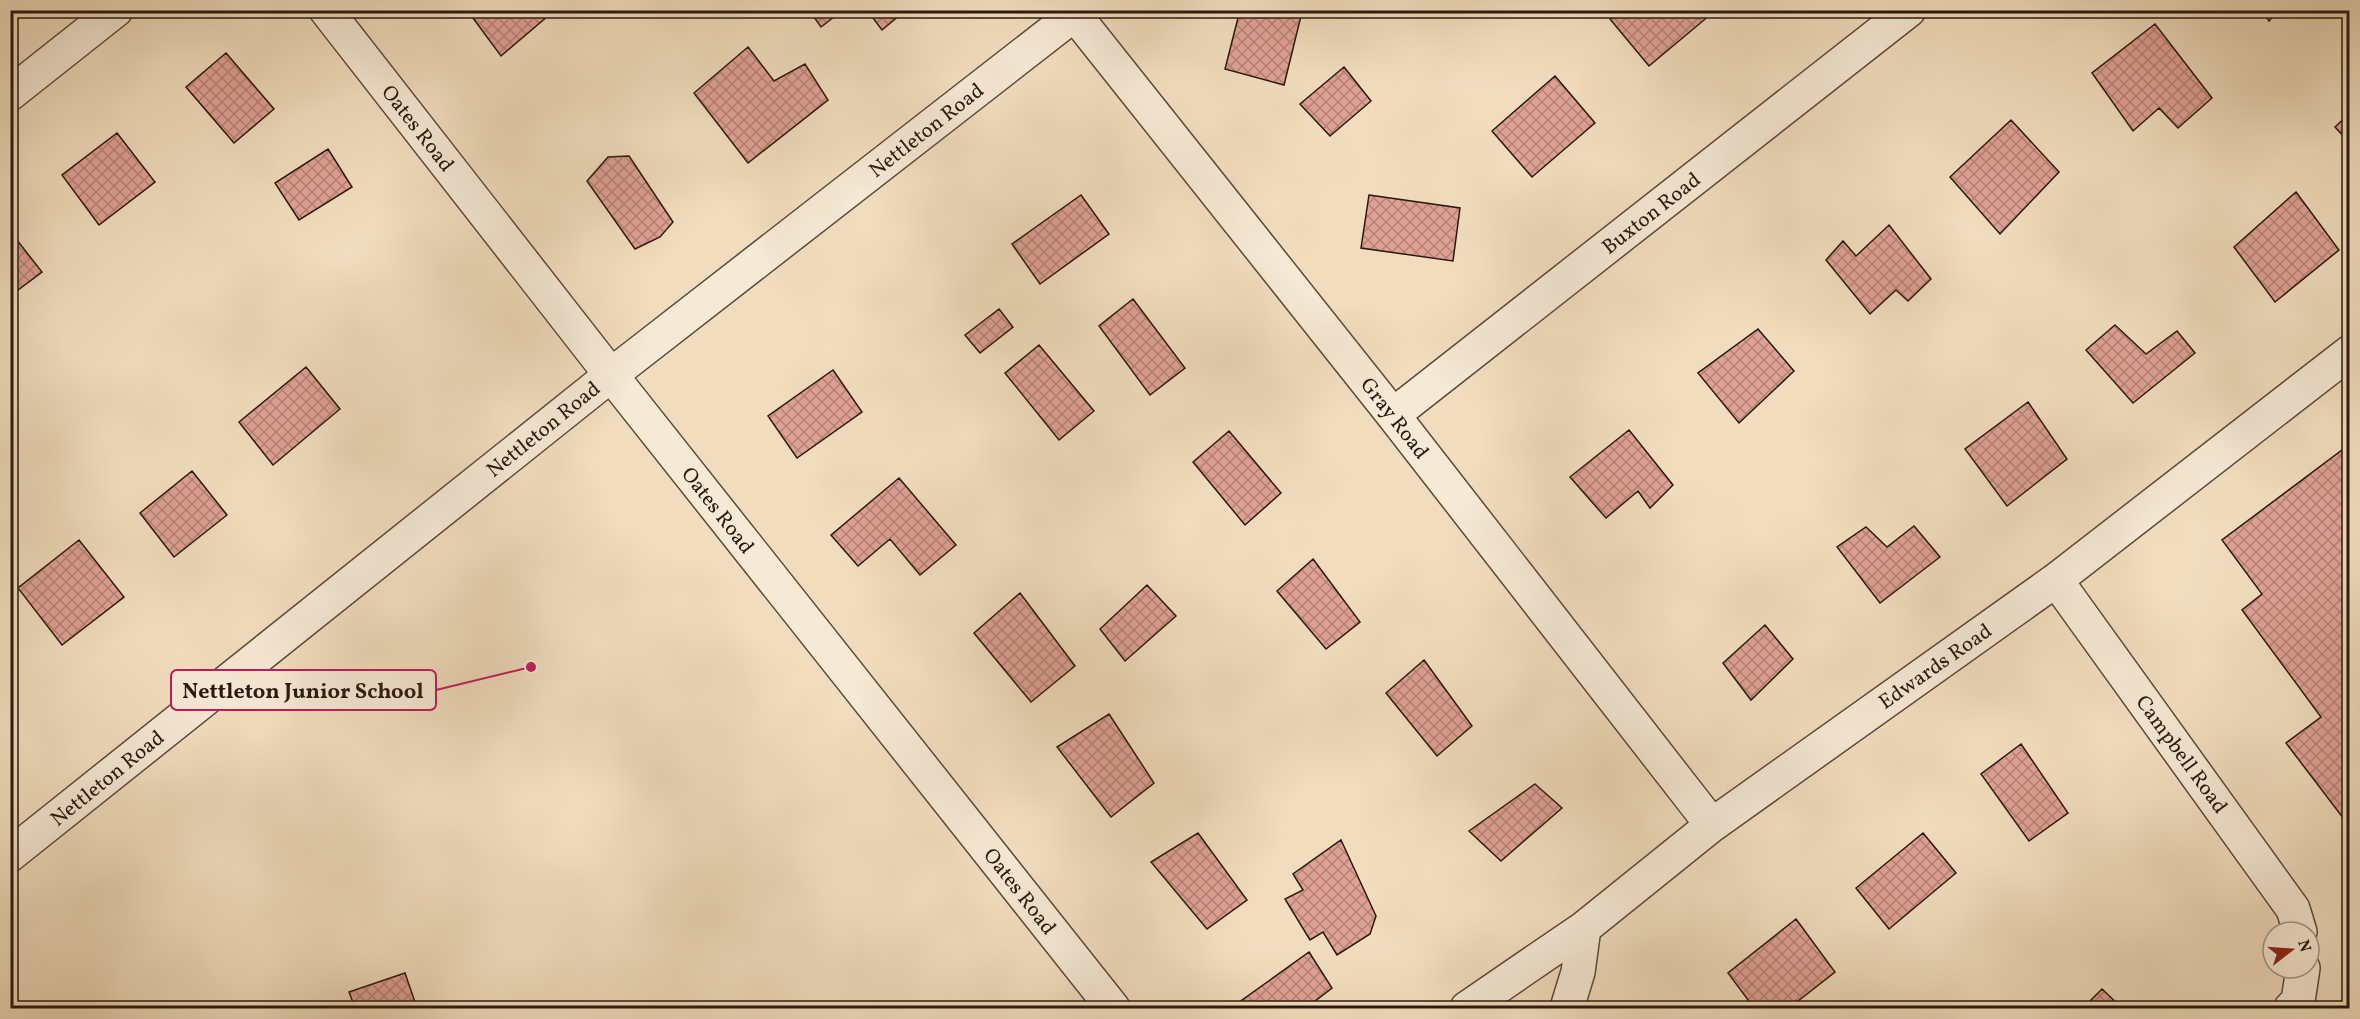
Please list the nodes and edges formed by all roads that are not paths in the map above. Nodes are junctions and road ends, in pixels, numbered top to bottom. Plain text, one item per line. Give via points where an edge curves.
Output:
1 (116, 10) edge
2 (326, 10) edge
3 (1910, 10) edge
4 (1077, 13) edge
5 (10, 94) edge
6 (2349, 352) edge
7 (611, 375) junction
8 (1393, 415) junction
9 (2056, 580) junction
10 (1712, 825) junction
11 (10, 855) edge
12 (2297, 920) edge
13 (1584, 928) junction
14 (2301, 980) edge
15 (1113, 1008) edge
16 (1467, 1008) edge
17 (1567, 1008) edge
18 (2291, 1008) edge

1 - 5 street
2 - 7 street, Oates Road
3 - 8 street, Buxton Road
4 - 7 street, Nettleton Road
4 - 8 street, Gray Road
6 - 9 street, Edwards Road
7 - 11 street, Nettleton Road
7 - 15 street, Oates Road
8 - 10 street, Gray Road
9 - 10 street, Edwards Road
9 - 12 street, Campbell Road via 2293,909
10 - 13 street, Edwards Road
13 - 16 street, Edwards Road
13 - 17 street via 1578,972
14 - 18 street via 2298,1001

